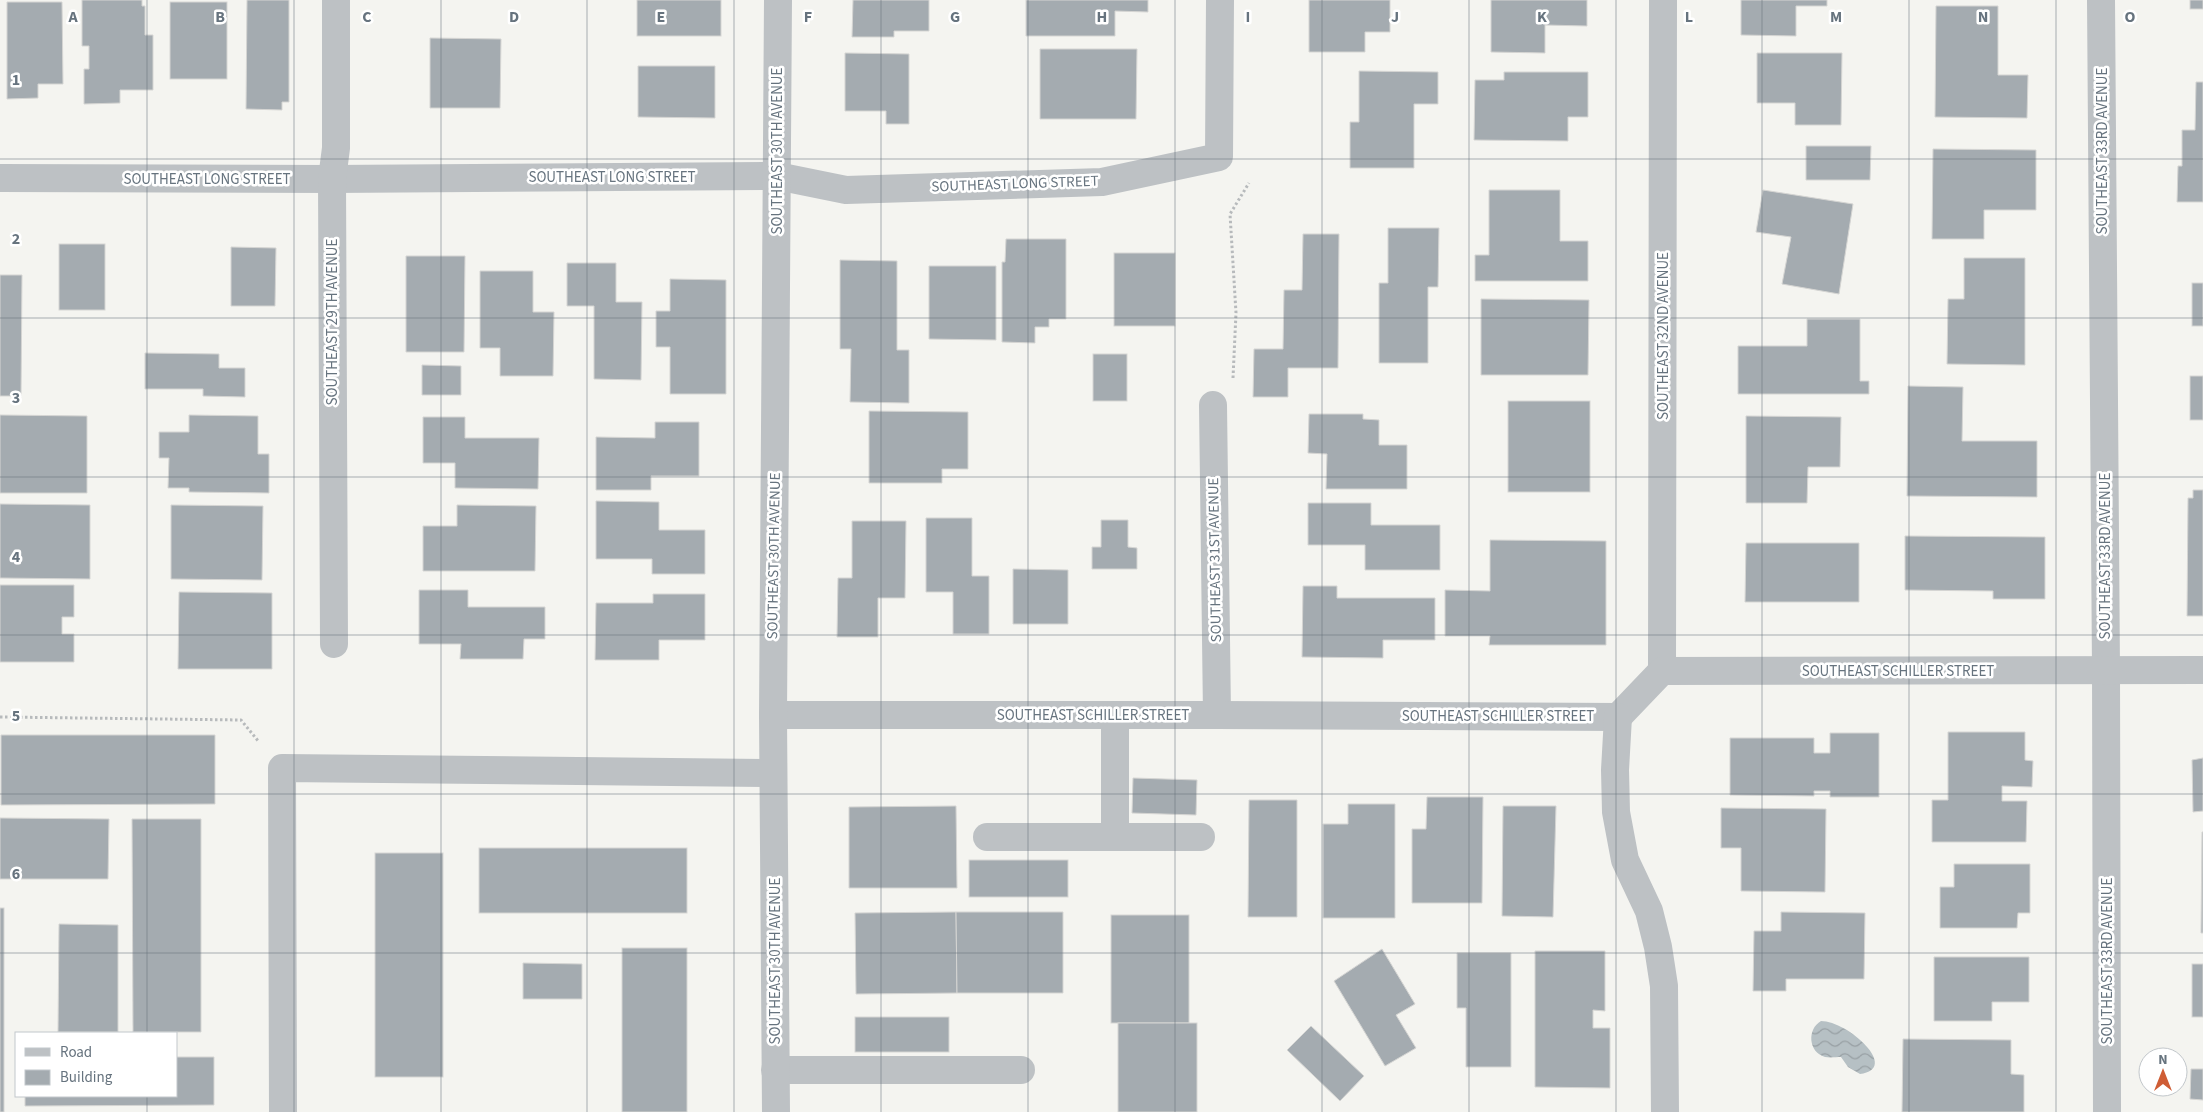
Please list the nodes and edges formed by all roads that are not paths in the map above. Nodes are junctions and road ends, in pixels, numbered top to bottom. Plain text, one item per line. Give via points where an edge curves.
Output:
1 (336, 0) edge
2 (778, 0) edge
3 (1220, 0) edge
4 (1663, 0) edge
5 (2101, 0) edge
6 (777, 176) junction
7 (0, 178) edge
8 (332, 179) junction
9 (1213, 405) road end
10 (334, 644) dead end
11 (2106, 670) junction
12 (2203, 670) edge
13 (1662, 671) junction
14 (1217, 714) junction
15 (773, 715) junction
16 (1115, 715) junction
17 (1618, 717) junction
18 (773, 773) junction
19 (987, 837) dead end
20 (1115, 837) junction
21 (1201, 837) dead end
22 (776, 1070) junction
23 (1021, 1070) dead end
24 (283, 1112) edge
25 (776, 1112) edge
26 (1665, 1112) edge
27 (2107, 1112) edge

1 - 8 street, SOUTHEAST 29TH AVENUE via 336,148
2 - 6 street, SOUTHEAST 30TH AVENUE
3 - 6 street, SOUTHEAST LONG STREET via 1219,157 1102,182 846,190
4 - 13 street, SOUTHEAST 32ND AVENUE
5 - 11 street, SOUTHEAST 33RD AVENUE
6 - 8 street, SOUTHEAST LONG STREET
6 - 15 street, SOUTHEAST 30TH AVENUE
7 - 8 street, SOUTHEAST LONG STREET
8 - 10 street, SOUTHEAST 29TH AVENUE
9 - 14 street, SOUTHEAST 31ST AVENUE
11 - 12 street, SOUTHEAST SCHILLER STREET
11 - 13 street, SOUTHEAST SCHILLER STREET
11 - 27 street, SOUTHEAST 33RD AVENUE
13 - 17 street
14 - 16 street, SOUTHEAST SCHILLER STREET
14 - 17 street, SOUTHEAST SCHILLER STREET
15 - 16 street, SOUTHEAST SCHILLER STREET
15 - 18 street, SOUTHEAST 30TH AVENUE
16 - 20 street
17 - 26 street via 1616,812 1625,860 1649,912 1664,986
18 - 22 street, SOUTHEAST 30TH AVENUE
18 - 24 street via 282,768
19 - 20 street
20 - 21 street
22 - 23 street
22 - 25 street, SOUTHEAST 30TH AVENUE

